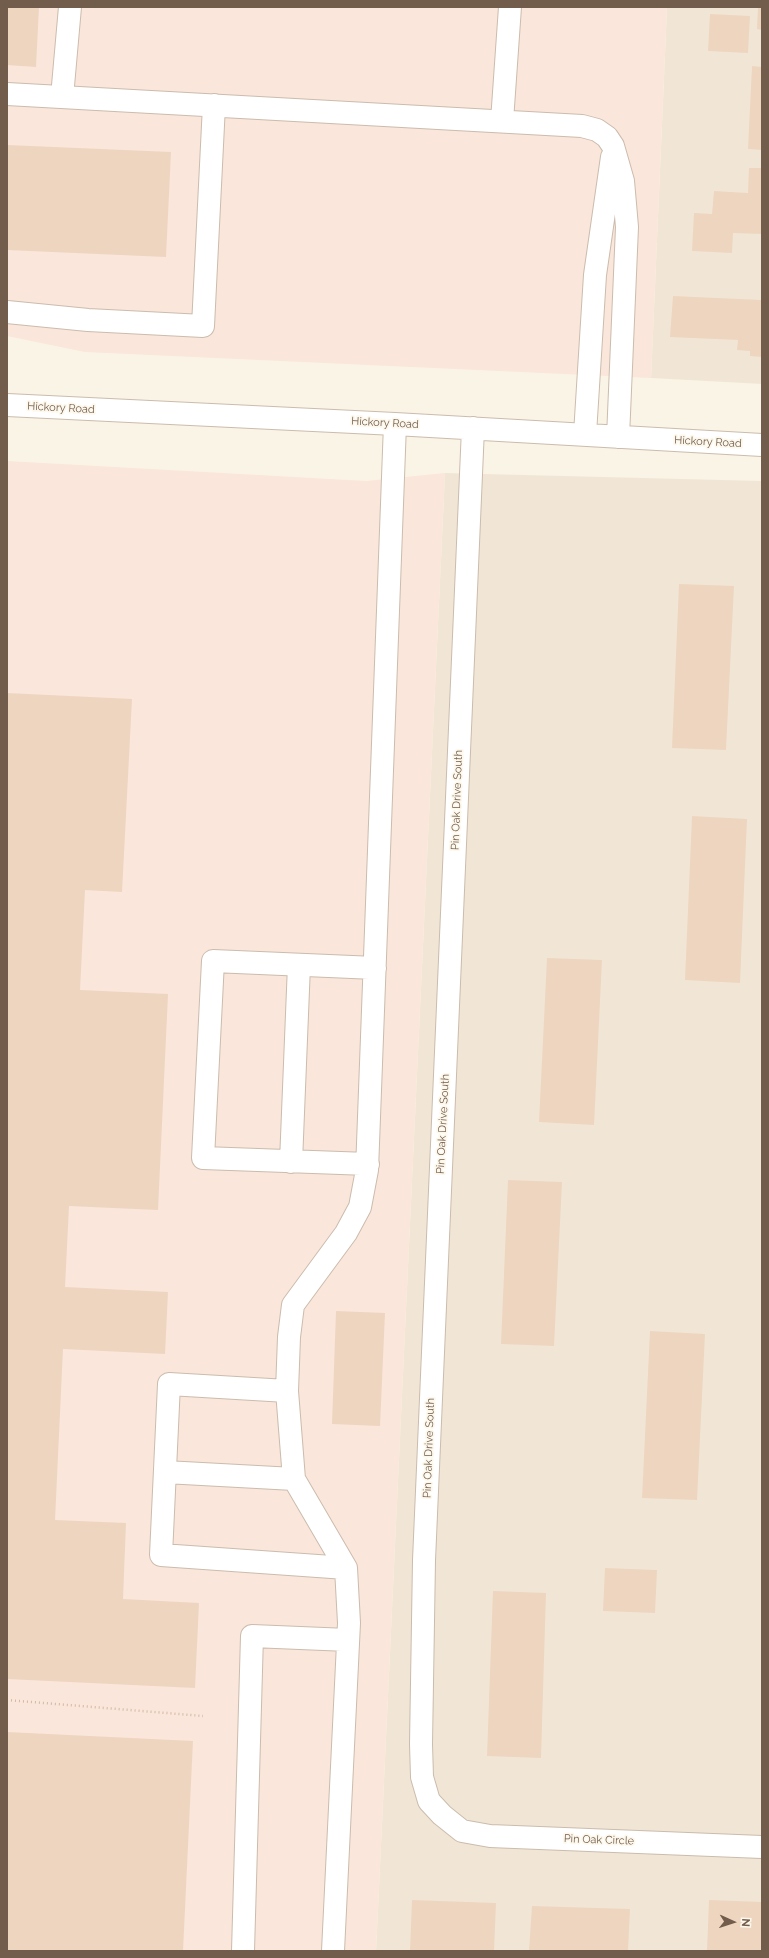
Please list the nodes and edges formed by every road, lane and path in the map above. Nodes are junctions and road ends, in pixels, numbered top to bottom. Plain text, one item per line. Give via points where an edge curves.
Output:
1 (70, 7) edge
2 (510, 7) edge
3 (7, 94) edge
4 (62, 97) junction
5 (214, 105) junction
6 (502, 121) junction
7 (613, 146) junction
8 (7, 312) edge
9 (7, 405) edge
10 (394, 424) junction
11 (473, 428) junction
12 (585, 434) junction
13 (618, 437) junction
14 (762, 445) edge
15 (299, 965) junction
16 (375, 968) junction
17 (291, 1162) junction
18 (368, 1164) junction
19 (287, 1391) junction
20 (165, 1472) junction
21 (294, 1478) junction
22 (346, 1568) junction
23 (348, 1640) junction
24 (7, 1700) edge
25 (203, 1716) dead end
26 (442, 1815) joint
27 (762, 1847) edge
28 (243, 1951) edge
29 (333, 1951) edge

1 - 4 street
2 - 6 street
3 - 4 street
4 - 5 street
5 - 6 street
5 - 8 street via 203,326 88,320
6 - 7 street via 582,126 597,130 607,137
7 - 12 street via 595,275
7 - 13 street via 623,181 627,227
9 - 10 street, Hickory Road
10 - 11 street, Hickory Road
10 - 16 street
11 - 12 street, Hickory Road
11 - 26 street, Pin Oak Drive South via 424,1560 422,1777 429,1801
12 - 13 street, Hickory Road
13 - 14 street, Hickory Road
15 - 16 street
15 - 17 street
15 - 17 street via 213,961 203,1158
16 - 18 street
17 - 18 street
18 - 19 street via 360,1207 346,1233 293,1305
19 - 20 street via 169,1384
19 - 21 street
20 - 21 street
20 - 22 street via 161,1555
21 - 22 street
22 - 23 street
23 - 28 street via 252,1636
23 - 29 street
24 - 25 path
26 - 27 street, Pin Oak Circle via 462,1831 490,1836

